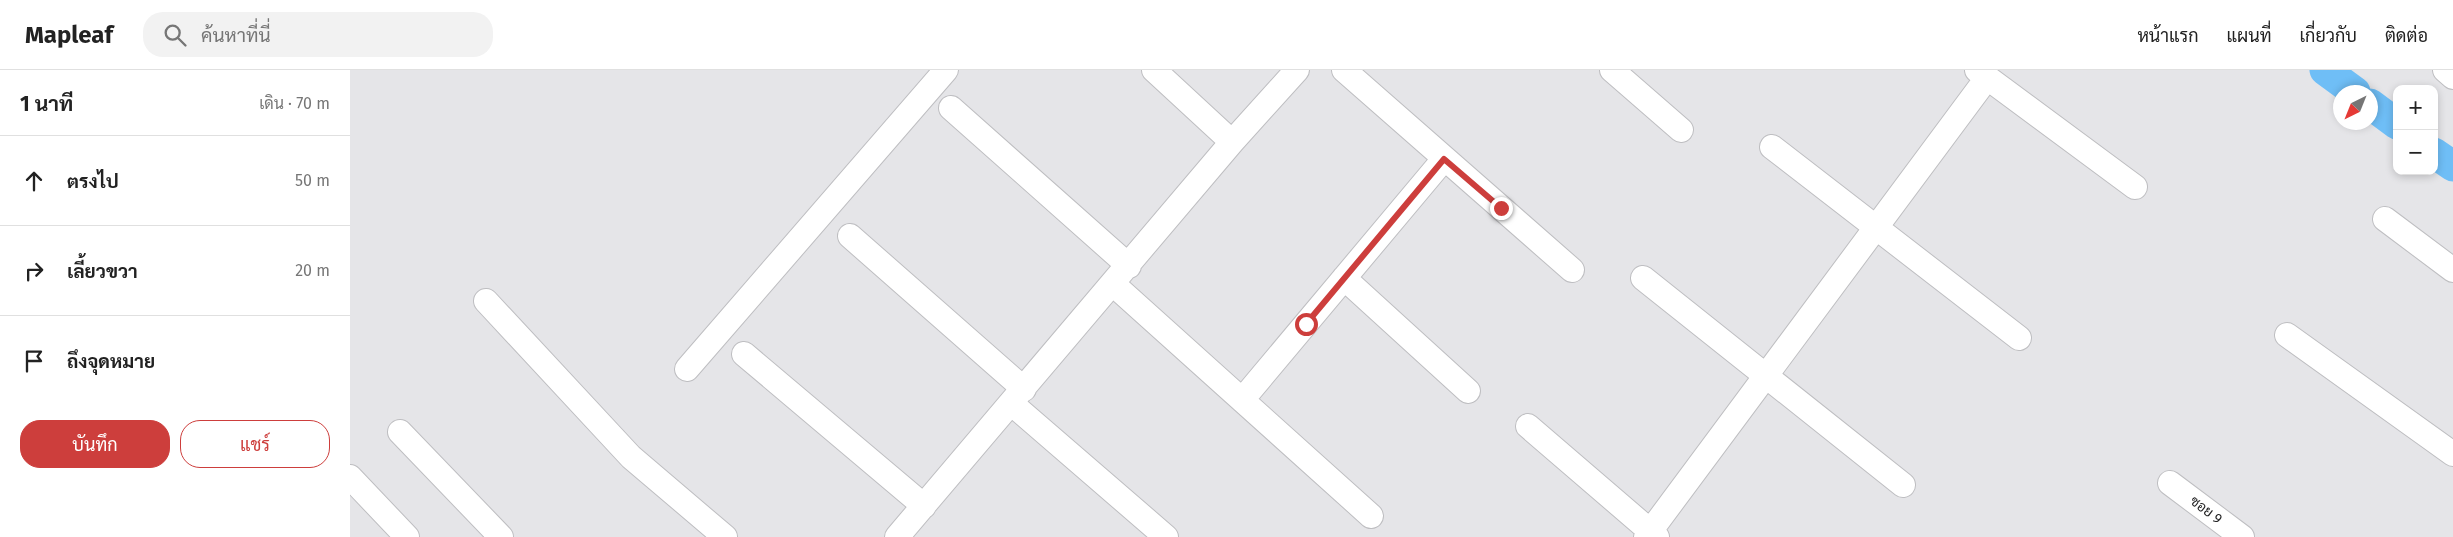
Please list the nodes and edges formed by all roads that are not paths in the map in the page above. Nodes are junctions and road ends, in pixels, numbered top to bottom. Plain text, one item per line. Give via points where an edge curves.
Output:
1 (946, 70) edge
2 (1154, 70) edge
3 (1297, 70) edge
4 (1344, 70) edge
5 (1612, 70) edge
6 (2445, 70) edge
7 (1982, 74) edge
8 (2453, 77) edge
9 (951, 108) dead end
10 (1681, 130) dead end
11 (1232, 142) junction
12 (1772, 147) dead end
13 (1444, 159) junction
14 (2135, 186) dead end
15 (2384, 220) dead end
16 (1875, 228) junction
17 (850, 236) dead end
18 (1128, 266) junction
19 (1572, 270) dead end
20 (2453, 270) edge
21 (1344, 278) junction
22 (1643, 278) dead end
23 (1113, 284) junction
24 (486, 301) dead end
25 (2287, 335) dead end
26 (2019, 338) dead end
27 (744, 354) dead end
28 (687, 369) dead end
29 (1765, 375) junction
30 (1468, 392) dead end
31 (1018, 396) junction
32 (1242, 400) junction
33 (1528, 426) dead end
34 (400, 432) dead end
35 (2453, 454) edge
36 (350, 477) edge
37 (2170, 483) dead end
38 (1904, 484) dead end
39 (924, 506) junction
40 (1371, 516) dead end
41 (909, 533) edge
42 (1651, 535) edge
43 (407, 537) edge
44 (501, 537) edge
45 (725, 537) edge
46 (1166, 537) edge
47 (2242, 537) edge

1 - 28 street
2 - 11 street
3 - 11 street
4 - 13 street
5 - 10 street
6 - 8 street
7 - 14 street
7 - 16 street
9 - 18 street
11 - 18 street
12 - 16 street
13 - 19 street
13 - 21 street
15 - 20 street
16 - 26 street
16 - 29 street
17 - 31 street
18 - 23 street
21 - 30 street
21 - 32 street
22 - 29 street
23 - 31 street
23 - 32 street
24 - 45 street via 631,457
25 - 35 street
27 - 39 street
29 - 38 street
29 - 42 street
31 - 39 street
31 - 46 street
32 - 40 street
33 - 42 street
34 - 44 street
36 - 43 street
37 - 47 street, ซอย 9
39 - 41 street

